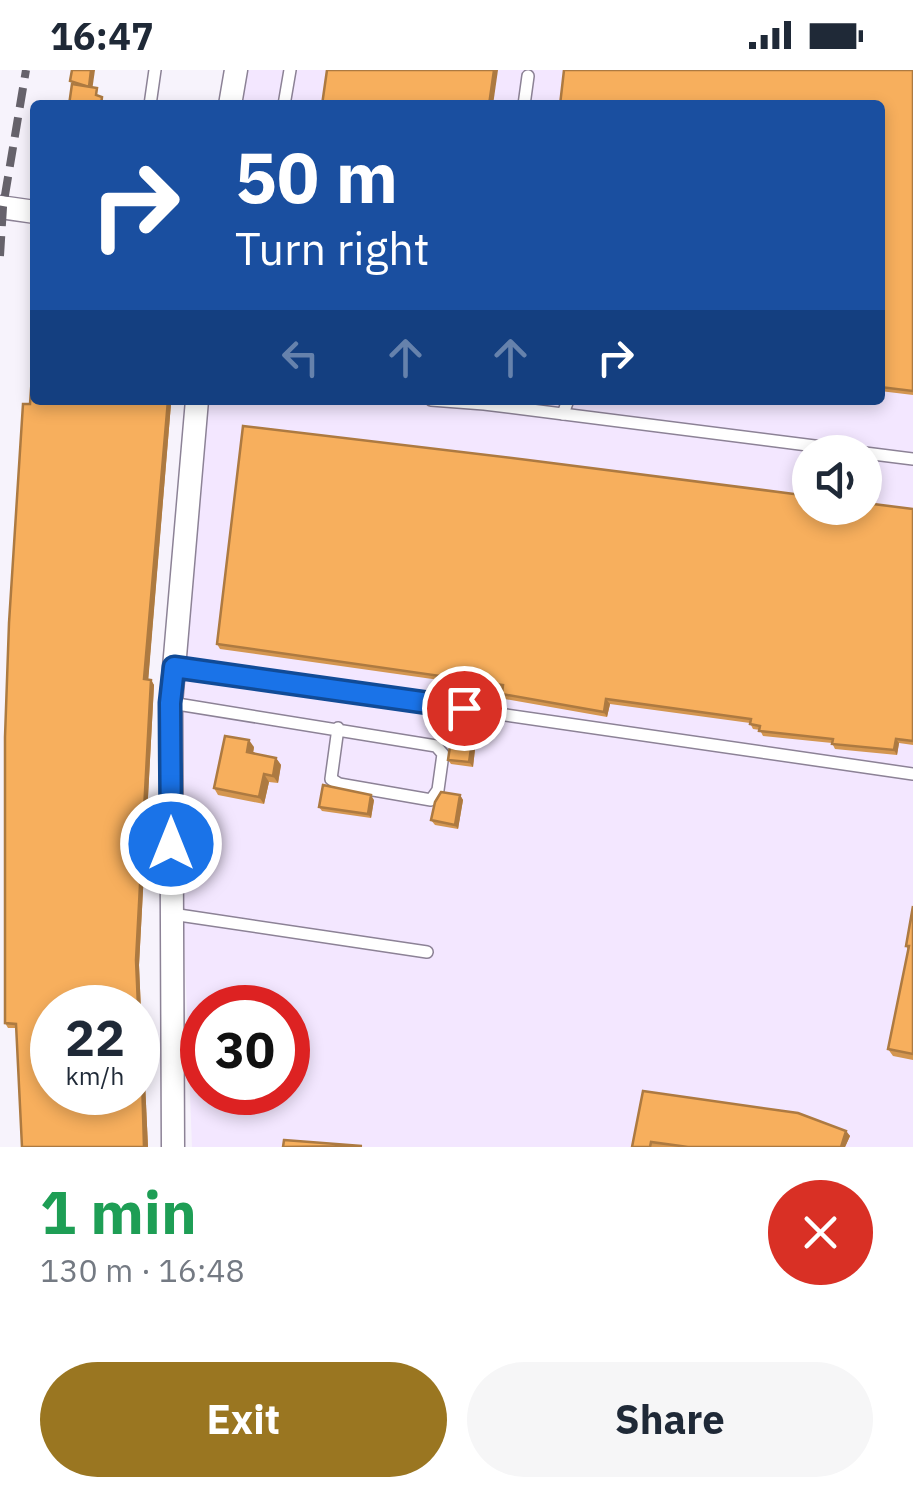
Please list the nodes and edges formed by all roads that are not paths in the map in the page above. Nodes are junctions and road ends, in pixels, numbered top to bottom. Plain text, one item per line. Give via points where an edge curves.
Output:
1 (155, 70) edge
2 (236, 70) edge
3 (290, 70) edge
4 (528, 76) dead end
5 (151, 100) edge
6 (231, 100) edge
7 (285, 100) edge
8 (525, 100) edge
9 (0, 206) edge
10 (30, 211) edge
11 (197, 405) edge
12 (504, 405) edge
13 (566, 405) edge
14 (562, 414) junction
15 (792, 444) edge
16 (882, 455) edge
17 (913, 459) edge
18 (174, 667) junction
19 (170, 703) junction
20 (338, 728) junction
21 (913, 774) edge
22 (172, 914) junction
23 (427, 952) dead end
24 (173, 1147) edge

1 - 5 lane
2 - 6 street
3 - 7 lane
4 - 8 lane
9 - 10 street
11 - 18 street
12 - 14 lane
13 - 14 lane
14 - 15 lane
16 - 17 lane
18 - 19 street
18 - 21 lane
19 - 20 lane
19 - 22 street
20 - 20 lane via 436,746 442,754 438,790 431,800 330,779
22 - 23 lane
22 - 24 street

